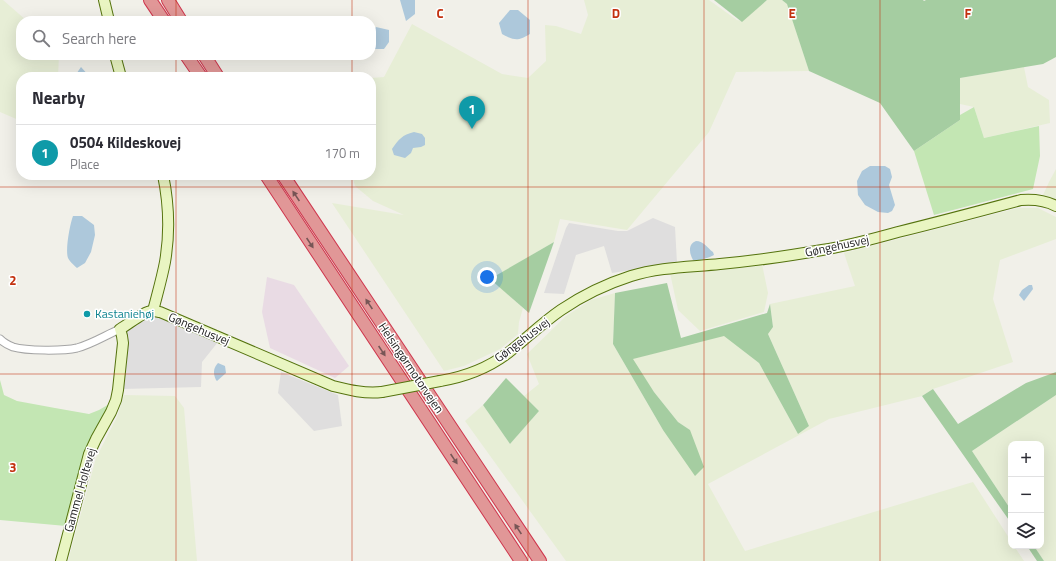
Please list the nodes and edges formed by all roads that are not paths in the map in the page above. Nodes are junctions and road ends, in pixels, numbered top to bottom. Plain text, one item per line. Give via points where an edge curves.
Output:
1 (104, 0) edge
2 (150, 0) edge
3 (168, 0) edge
4 (108, 16) edge
5 (161, 16) edge
6 (178, 16) edge
7 (116, 60) edge
8 (189, 60) edge
9 (207, 60) edge
10 (120, 72) edge
11 (198, 72) edge
12 (215, 72) edge
13 (164, 180) edge
14 (269, 180) edge
15 (286, 180) edge
16 (1056, 206) edge
17 (153, 311) junction
18 (120, 329) junction
19 (0, 339) edge
20 (61, 561) edge
21 (521, 561) edge
22 (540, 561) edge

1 - 4 street
2 - 5 highway
3 - 6 highway
7 - 10 street
8 - 11 highway
9 - 12 highway
13 - 17 street via 169,215 168,239
14 -> 21 highway, Helsingørmotorvejen
22 -> 15 highway, Helsingørmotorvejen
16 - 17 street, Gøngehusvej, bridge via 1036,199 1021,200 823,250 643,272 610,283 583,296 508,353 478,370 440,382 382,392 351,391 332,386
17 - 18 street, Gøngehusvej via 144,313
18 - 19 street, Gøngehusvej via 78,348 19,348
18 - 20 street, Gammel Holtevej via 123,343 116,400 89,454

